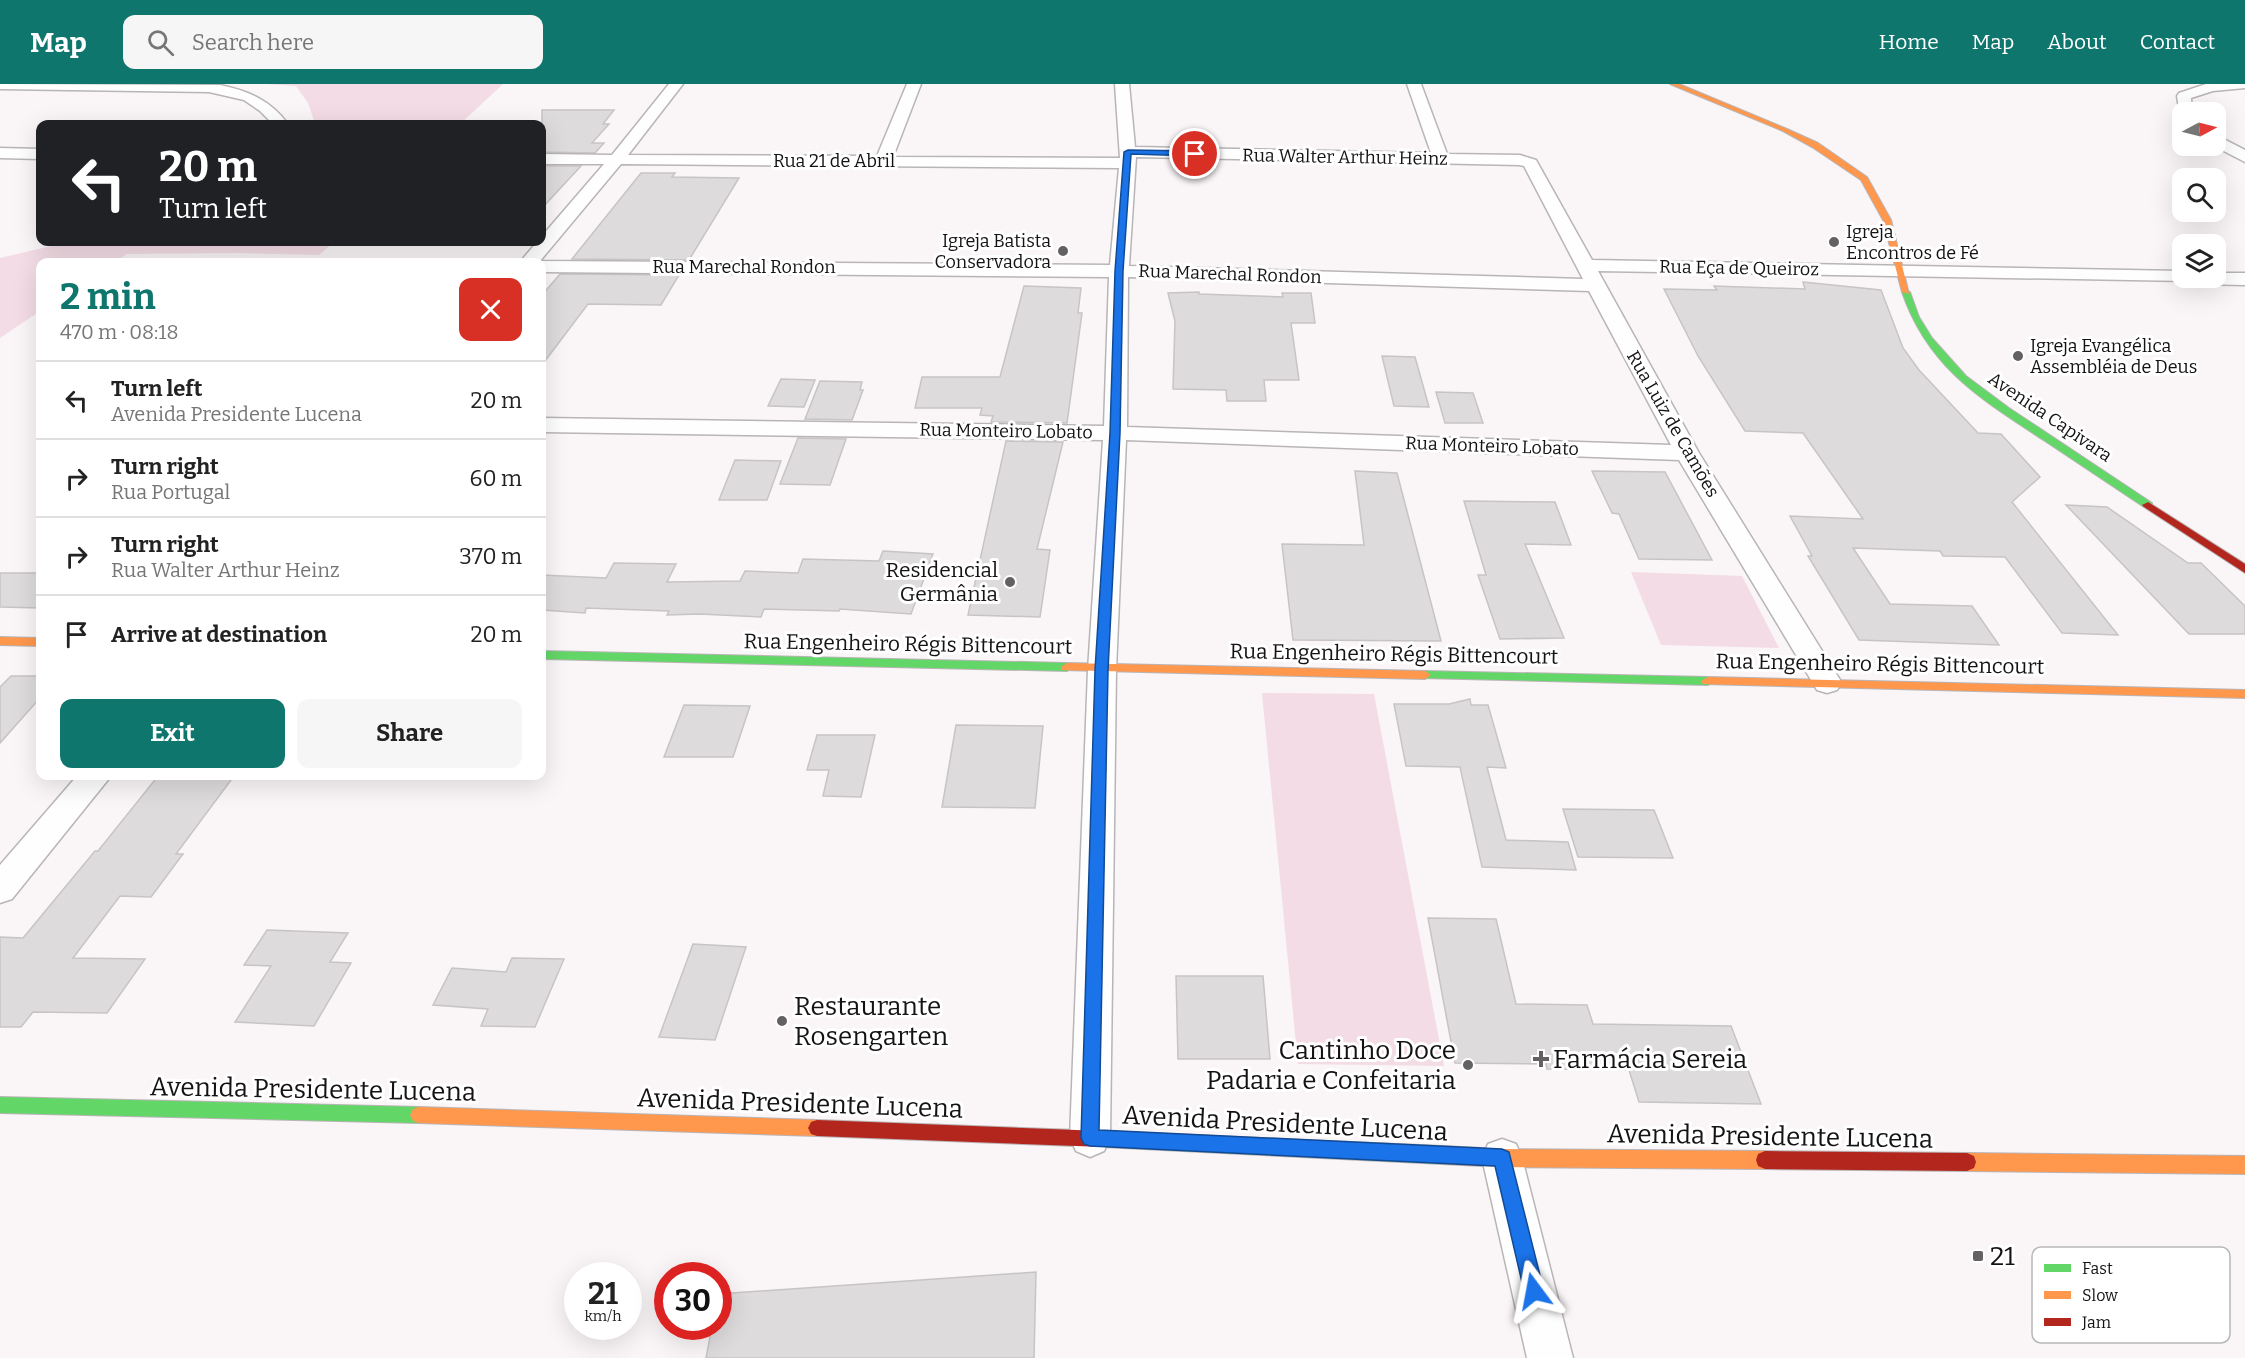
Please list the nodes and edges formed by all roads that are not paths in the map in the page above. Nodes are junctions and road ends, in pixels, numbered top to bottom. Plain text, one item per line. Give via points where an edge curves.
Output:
1 (676, 84) edge
2 (914, 84) edge
3 (1122, 84) edge
4 (1414, 84) edge
5 (1672, 84) edge
6 (2245, 84) edge
7 (0, 85) edge
8 (2184, 102) edge
9 (277, 120) edge
10 (2226, 146) edge
11 (0, 153) edge
12 (36, 154) edge
13 (2245, 157) edge
14 (1128, 158) junction
15 (546, 159) edge
16 (1441, 160) junction
17 (615, 161) junction
18 (1526, 161) joint
19 (883, 162) junction
20 (546, 242) edge
21 (543, 246) edge
22 (532, 258) edge
23 (1584, 265) junction
24 (546, 266) edge
25 (1119, 271) junction
26 (1900, 271) junction
27 (2172, 277) edge
28 (2226, 279) edge
29 (2245, 279) edge
30 (1594, 285) junction
31 (546, 425) edge
32 (1115, 433) junction
33 (1687, 453) junction
34 (2245, 569) edge
35 (0, 641) edge
36 (36, 642) edge
37 (546, 655) edge
38 (1102, 670) junction
39 (1827, 683) junction
40 (2245, 694) edge
41 (92, 780) edge
42 (0, 889) edge
43 (0, 1105) edge
44 (1090, 1138) junction
45 (1502, 1158) junction
46 (2245, 1165) edge
47 (1550, 1358) edge

1 - 17 street
2 - 19 street
3 - 14 street
4 - 16 street
5 - 26 main road, Avenida Capivara via 1785,130 1815,145 1864,179 1887,220
6 - 8 street via 2211,87 2184,96
7 - 9 street via 229,90 252,97
10 - 13 street
11 - 12 street
14 - 16 street, Rua Walter Arthur Heinz
14 - 19 street, Rua 21 de Abril
14 - 25 street
15 - 17 street, Rua 21 de Abril
16 - 18 street, Rua Walter Arthur Heinz
17 - 19 street, Rua 21 de Abril
17 - 20 street
18 - 23 street, Rua Luiz de Camões
21 - 22 street
23 - 26 street, Rua Eça de Queiroz
23 - 30 street, Rua Luiz de Camões
24 - 25 street, Rua Marechal Rondon
25 - 30 street, Rua Marechal Rondon
25 - 32 street
26 - 27 street, Rua Eça de Queiroz
26 - 34 main road, Avenida Capivara via 1911,311 1936,351 1983,396
28 - 29 street
30 - 33 street, Rua Luiz de Camões
31 - 32 street, Rua Monteiro Lobato
32 - 33 street, Rua Monteiro Lobato
32 - 38 street
33 - 39 street, Rua Luiz de Camões
35 - 36 main road
37 - 38 main road, Rua Engenheiro Régis Bittencourt
38 - 39 main road, Rua Engenheiro Régis Bittencourt
38 - 44 street
39 - 40 main road, Rua Engenheiro Régis Bittencourt
41 - 42 street
43 - 44 main road, Avenida Presidente Lucena via 536,1118
44 - 45 main road, Avenida Presidente Lucena
45 - 46 main road, Avenida Presidente Lucena
45 - 47 street

